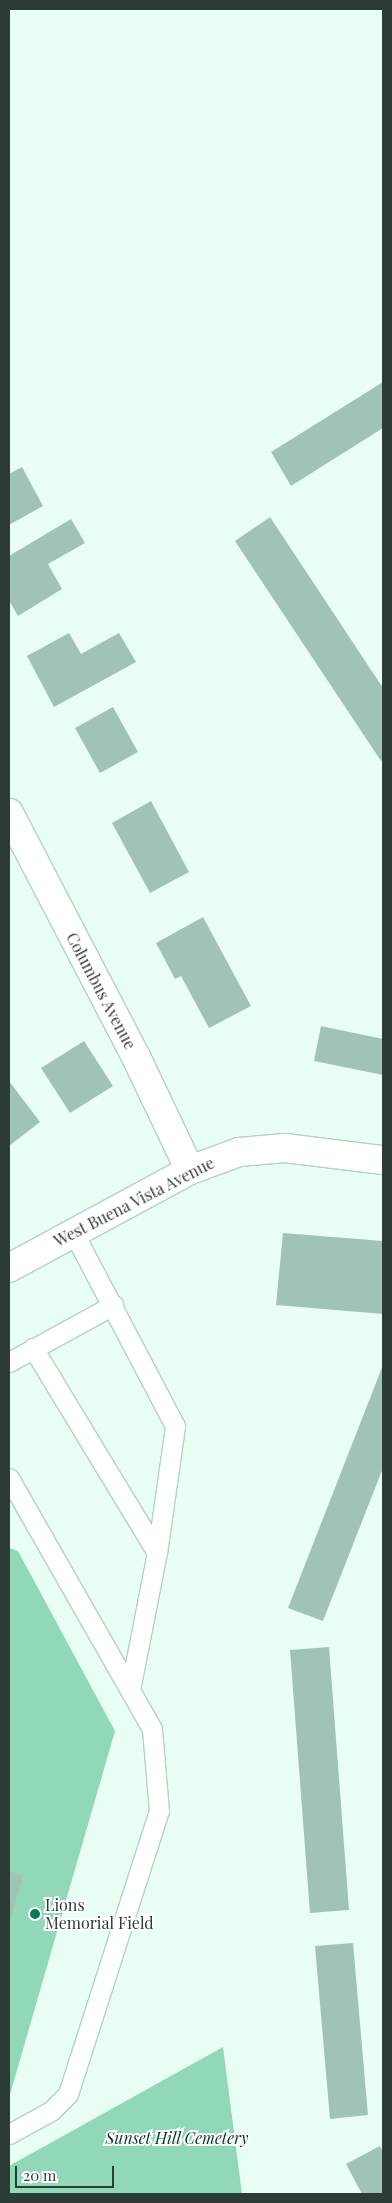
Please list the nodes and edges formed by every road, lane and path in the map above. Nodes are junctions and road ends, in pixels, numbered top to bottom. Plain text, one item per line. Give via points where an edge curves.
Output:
1 (9, 813) edge
2 (383, 1160) edge
3 (190, 1170) junction
4 (73, 1232) junction
5 (9, 1268) edge
6 (113, 1305) junction
7 (33, 1348) junction
8 (9, 1362) edge
9 (9, 1478) edge
10 (157, 1553) junction
11 (130, 1690) junction
12 (9, 2134) edge

1 - 3 street, Columbus Avenue via 136,1057
2 - 3 street, West Buena Vista Avenue via 285,1148 239,1152
3 - 4 street, West Buena Vista Avenue
4 - 5 street, West Buena Vista Avenue
4 - 6 lane
6 - 7 lane
6 - 10 lane via 176,1426
7 - 8 lane
7 - 10 lane
9 - 11 lane
10 - 11 lane
11 - 12 lane via 152,1729 159,1811 68,2094 51,2111

